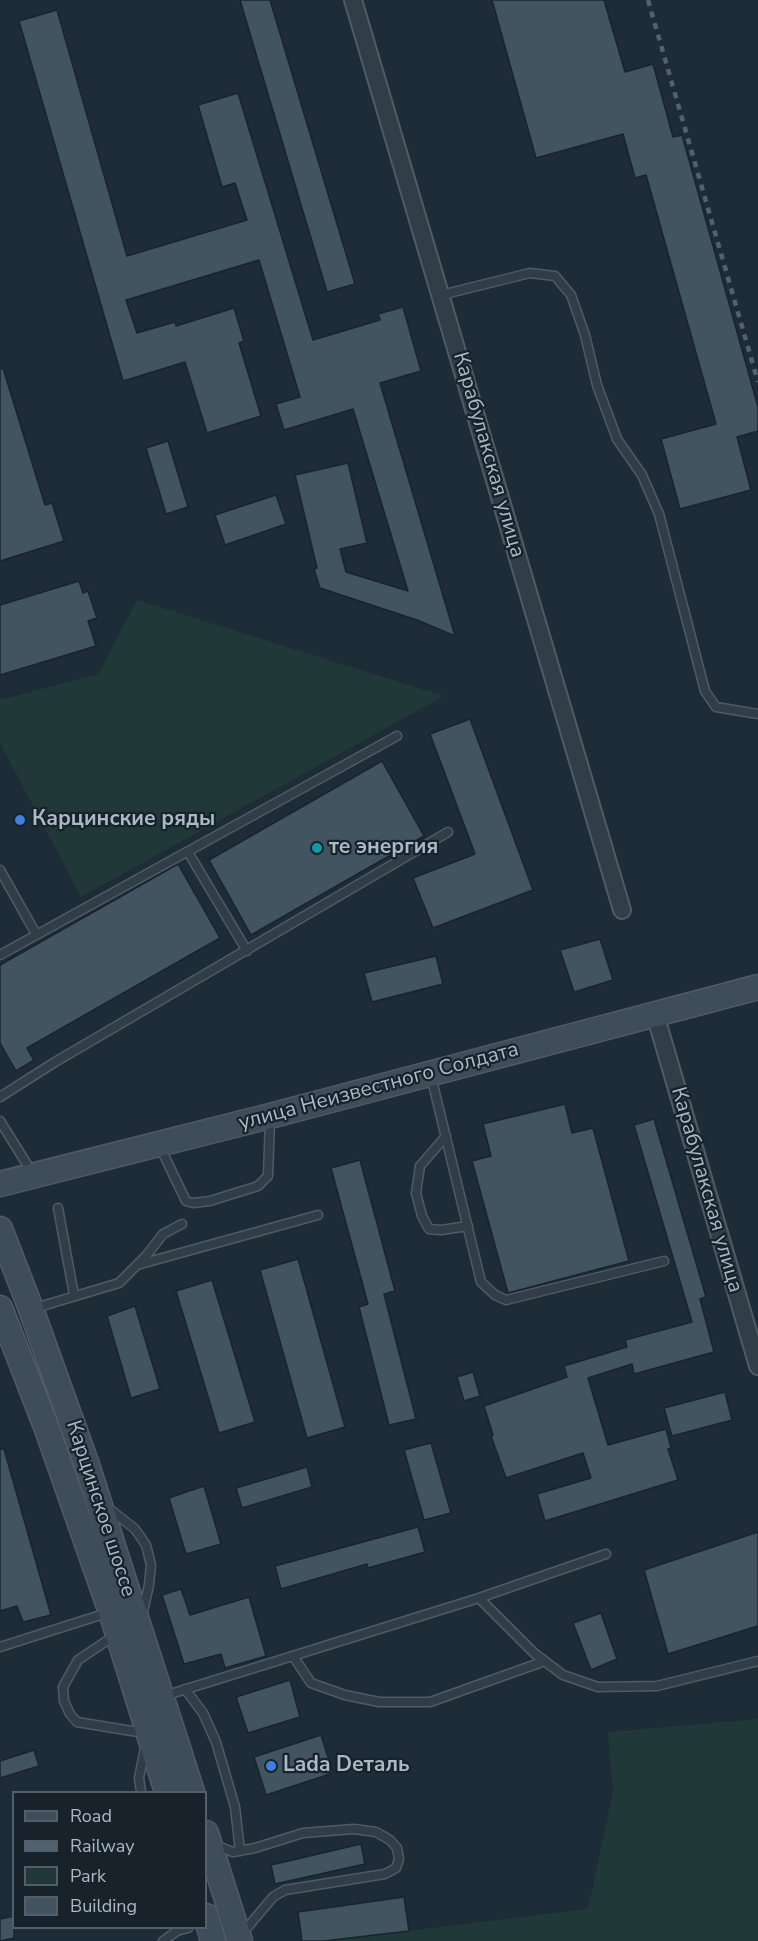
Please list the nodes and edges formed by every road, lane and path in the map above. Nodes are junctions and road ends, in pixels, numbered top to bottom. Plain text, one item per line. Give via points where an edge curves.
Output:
1 (353, 0) edge
2 (441, 295) junction
3 (758, 714) edge
4 (396, 736) dead end
5 (448, 832) dead end
6 (188, 852) junction
7 (0, 870) edge
8 (622, 910) dead end
9 (36, 934) junction
10 (247, 951) junction
11 (0, 954) edge
12 (758, 987) edge
13 (655, 1014) junction
14 (431, 1073) junction
15 (0, 1097) edge
16 (270, 1116) junction
17 (0, 1121) edge
18 (446, 1136) junction
19 (159, 1144) junction
20 (35, 1177) junction
21 (0, 1184) edge
22 (58, 1208) dead end
23 (318, 1215) dead end
24 (182, 1224) dead end
25 (468, 1226) junction
26 (0, 1229) edge
27 (664, 1261) dead end
28 (137, 1265) junction
29 (74, 1295) junction
30 (0, 1308) edge
31 (32, 1309) junction
32 (758, 1366) edge
33 (606, 1554) dead end
34 (479, 1598) junction
35 (123, 1624) junction
36 (0, 1647) edge
37 (293, 1656) junction
38 (545, 1661) junction
39 (758, 1661) edge
40 (185, 1689) junction
41 (162, 1696) junction
42 (148, 1734) junction
43 (141, 1791) edge
44 (167, 1791) edge
45 (192, 1791) edge
46 (207, 1837) edge
47 (240, 1851) junction
48 (188, 1929) edge
49 (165, 1939) edge
50 (240, 1940) edge

1 - 2 street, Карабулакская улица
2 - 3 lane via 530,273 555,276 571,295 617,439 642,475 659,514 705,691 716,707
2 - 8 street, Карабулакская улица
4 - 6 lane
5 - 10 lane
6 - 9 lane
6 - 10 lane
7 - 9 lane
9 - 11 lane
10 - 15 lane
12 - 13 main road, улица Неизвестного Солдата
13 - 14 main road, улица Неизвестного Солдата
13 - 32 street, Карабулакская улица
14 - 16 main road, улица Неизвестного Солдата
14 - 18 lane
16 - 19 main road, улица Неизвестного Солдата
16 - 19 lane via 268,1176 258,1186 210,1201 186,1201
17 - 20 lane
18 - 25 lane
18 - 25 lane via 420,1166 416,1193 429,1228
19 - 20 main road, улица Неизвестного Солдата
20 - 21 main road, улица Неизвестного Солдата
22 - 29 lane
23 - 28 lane
24 - 28 lane via 163,1234
25 - 27 lane via 481,1282 506,1300
26 - 31 main road, Карцинское шоссе
28 - 29 lane via 119,1283
29 - 31 lane
30 - 35 main road, Карцинское шоссе
31 - 35 main road, Карцинское шоссе via 99,1502
33 - 34 lane
34 - 37 lane
34 - 38 lane
35 - 36 lane
35 - 41 main road, Карцинское шоссе
35 - 42 main road, Карцинское шоссе
35 - 42 lane via 78,1660 63,1687 64,1701 77,1722
37 - 38 lane via 310,1683 379,1702 430,1702
37 - 40 lane
38 - 39 lane via 563,1675 598,1688 657,1686
40 - 41 lane
40 - 47 lane via 203,1713 216,1742 235,1807
41 - 45 main road, Карцинское шоссе
42 - 43 lane via 139,1778
42 - 44 main road, Карцинское шоссе
46 - 47 lane via 219,1848
46 - 50 main road
47 - 50 lane via 303,1833 354,1828 376,1832 390,1840 399,1859 396,1868 385,1874 279,1893
48 - 49 lane

